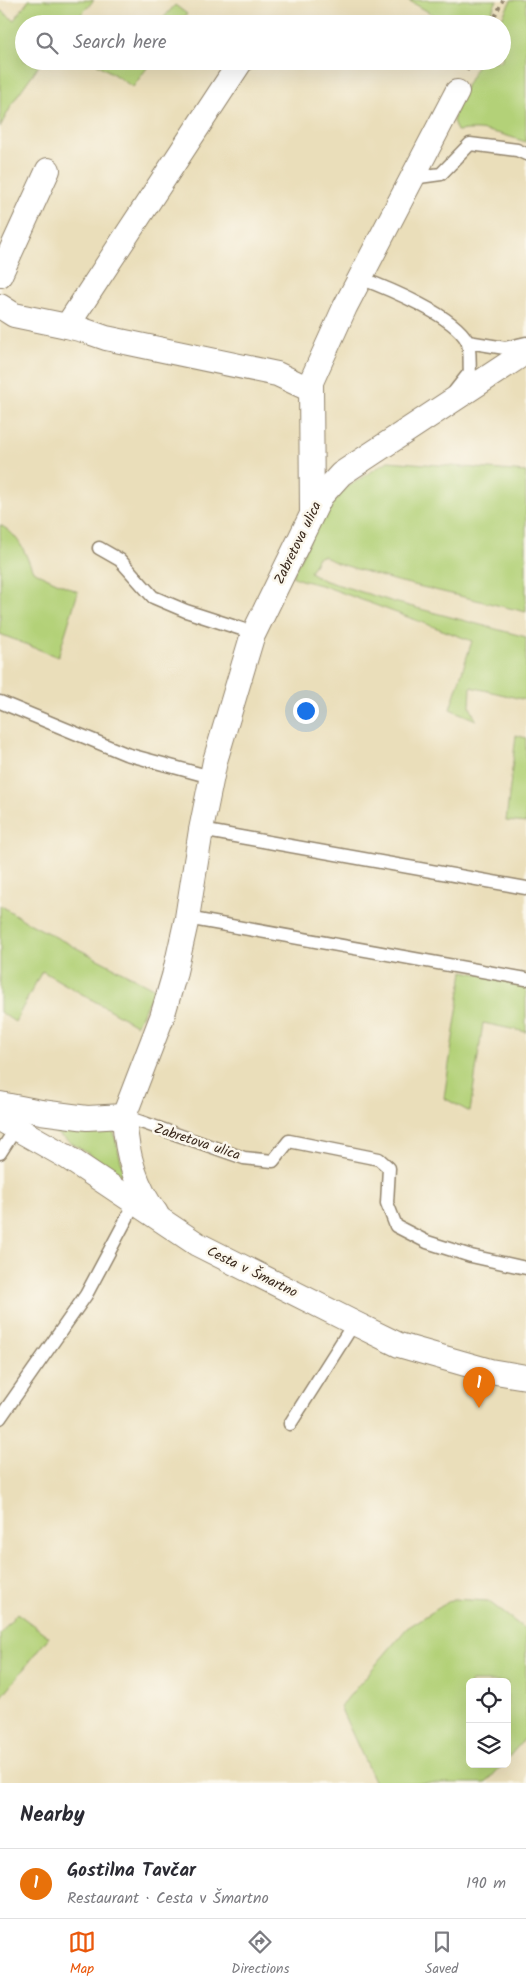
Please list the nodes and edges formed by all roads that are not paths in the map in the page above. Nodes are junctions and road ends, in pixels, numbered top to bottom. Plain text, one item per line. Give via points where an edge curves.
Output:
1 (235, 70) edge
2 (457, 92) dead end
3 (526, 154) edge
4 (48, 170) dead end
5 (412, 178) junction
6 (0, 275) edge
7 (360, 278) junction
8 (0, 306) edge
9 (67, 326) junction
10 (468, 342) junction
11 (526, 343) edge
12 (526, 352) edge
13 (311, 390) junction
14 (443, 407) junction
15 (312, 513) junction
16 (98, 548) dead end
17 (254, 633) junction
18 (0, 702) edge
19 (211, 778) junction
20 (201, 830) junction
21 (526, 888) edge
22 (187, 918) junction
23 (526, 979) edge
24 (0, 1104) edge
25 (124, 1116) junction
26 (8, 1123) edge
27 (0, 1153) edge
28 (135, 1203) junction
29 (163, 1222) junction
30 (526, 1268) edge
31 (354, 1323) junction
32 (526, 1377) edge
33 (0, 1418) edge
34 (290, 1424) dead end

1 - 9 street
2 - 5 street
3 - 5 lane via 470,144 442,174
4 - 6 street
5 - 7 street
7 - 10 lane via 390,289 451,323
7 - 13 street via 311,382
8 - 9 street via 14,315
9 - 13 street via 106,338 277,374
10 - 11 lane via 505,348
10 - 14 lane via 470,372
12 - 14 street, Zabretova ulica
13 - 15 street
14 - 15 street, Zabretova ulica via 341,474 320,496
15 - 17 street, Zabretova ulica
16 - 17 lane via 120,560 152,597
17 - 19 street, Zabretova ulica
18 - 19 lane via 126,754
19 - 20 street, Zabretova ulica
20 - 21 lane
20 - 22 street, Zabretova ulica
22 - 23 lane
22 - 25 street, Zabretova ulica via 162,1017
24 - 25 street via 87,1118
25 - 29 street via 125,1143 144,1198
25 - 30 lane, Zabretova ulica via 244,1158 273,1161 289,1141 379,1159 389,1168 388,1203 396,1226 427,1242
26 - 27 lane
26 - 28 street, Cesta v Šmartno via 67,1157
28 - 29 street, Cesta v Šmartno
28 - 33 lane via 86,1295
29 - 31 street, Cesta v Šmartno via 197,1244
31 - 32 street, Cesta v Šmartno via 400,1345 490,1371
31 - 34 lane

